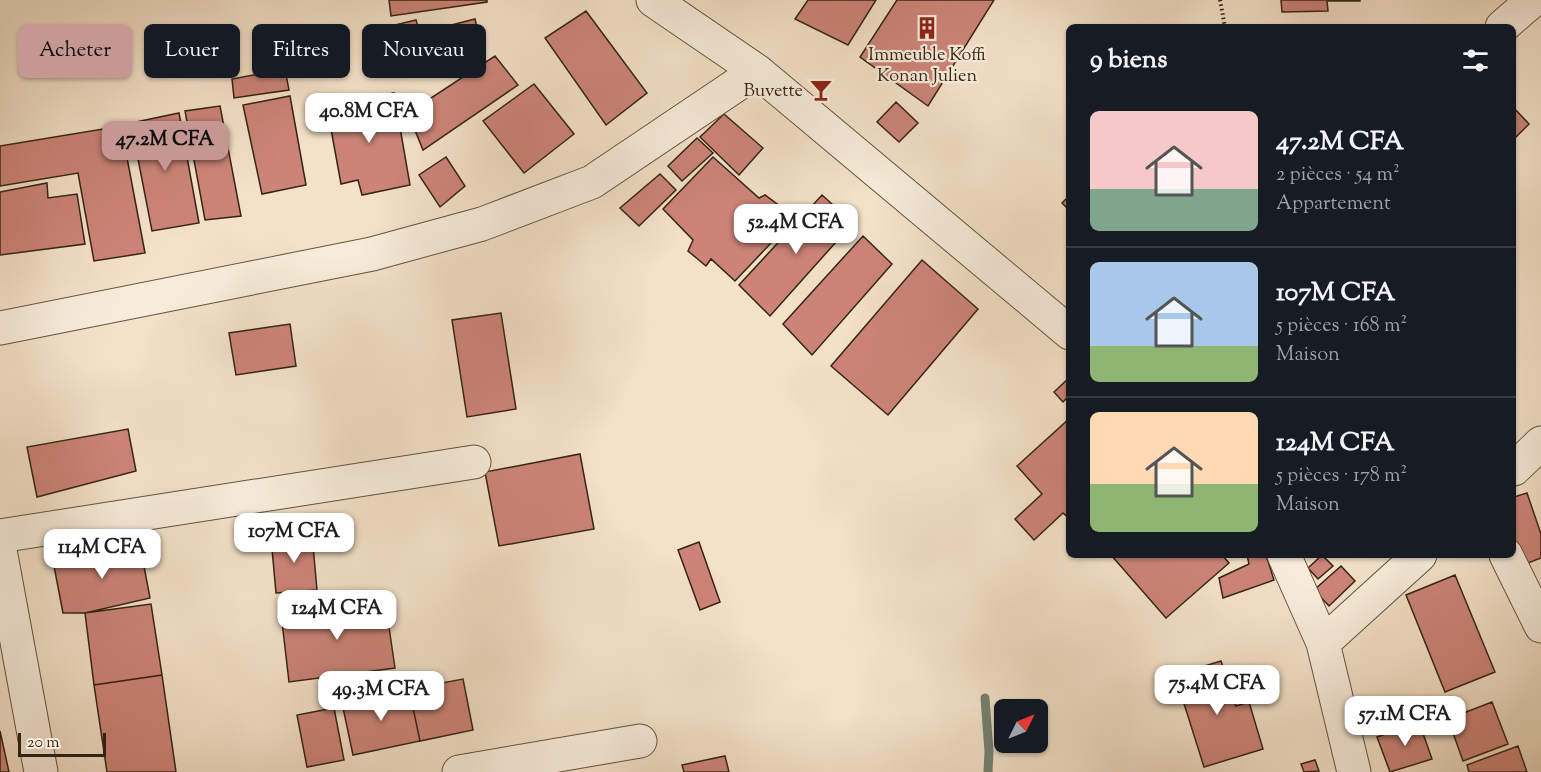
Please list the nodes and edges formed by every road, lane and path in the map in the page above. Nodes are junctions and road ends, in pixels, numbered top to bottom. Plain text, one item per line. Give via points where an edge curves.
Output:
1 (653, 0) edge
2 (1220, 0) edge
3 (1533, 0) edge
4 (1224, 24) edge
5 (1505, 24) edge
6 (757, 71) junction
7 (0, 328) edge
8 (1066, 330) edge
9 (1541, 443) edge
10 (474, 462) dead end
11 (1516, 467) edge
12 (0, 536) edge
13 (0, 550) edge
14 (1285, 558) edge
15 (1417, 558) edge
16 (1507, 558) edge
17 (1541, 626) edge
18 (1323, 643) junction
19 (11, 677) edge
20 (640, 741) dead end
21 (548, 765) edge
22 (41, 772) edge
23 (459, 772) edge
24 (1354, 772) edge

1 - 6 street
2 - 4 path
3 - 5 street
6 - 7 street via 592,182 482,224 372,254
6 - 8 street
9 - 11 street
10 - 12 street
13 - 19 street
14 - 18 street
15 - 18 street
16 - 17 street
18 - 24 street
19 - 22 street
20 - 21 street
21 - 23 street

